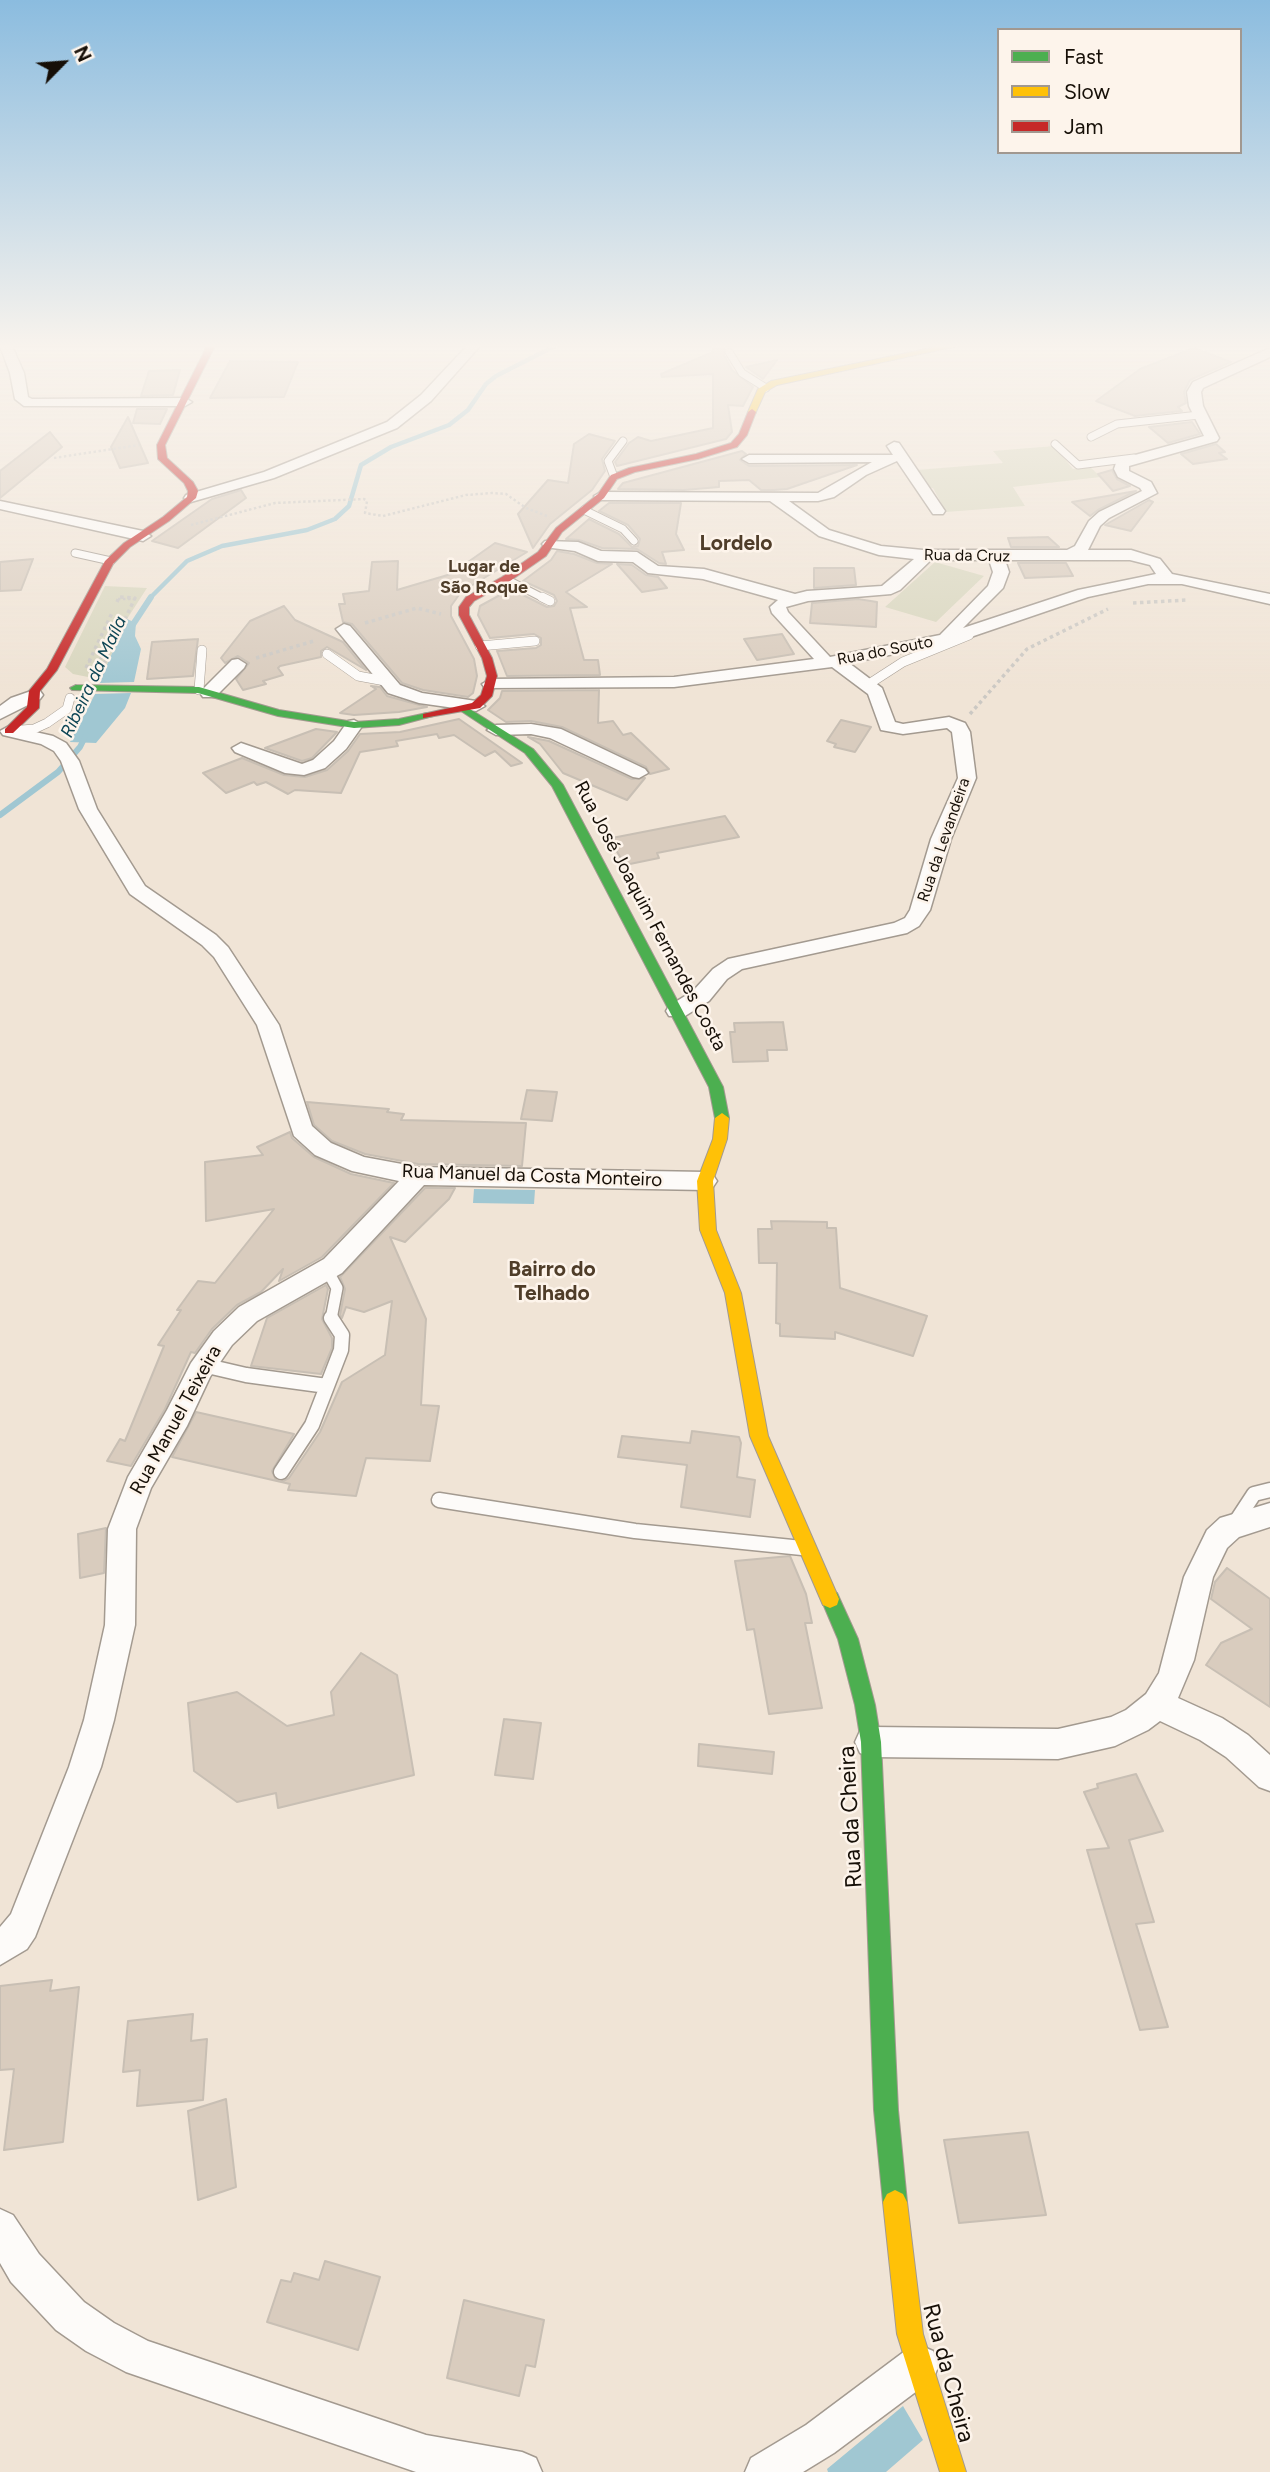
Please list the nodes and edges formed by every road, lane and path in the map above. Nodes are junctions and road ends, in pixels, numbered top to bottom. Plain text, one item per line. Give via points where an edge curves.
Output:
1 (166, 461) edge
2 (303, 461) edge
3 (608, 461) edge
4 (669, 461) edge
5 (751, 461) edge
6 (884, 461) edge
7 (902, 461) edge
8 (1071, 461) edge
9 (1108, 461) edge
10 (1126, 461) edge
11 (614, 477) junction
12 (771, 488) junction
13 (601, 496) junction
14 (191, 498) junction
15 (0, 505) edge
16 (584, 510) junction
17 (938, 511) dead end
18 (146, 532) junction
19 (554, 537) junction
20 (634, 541) dead end
21 (75, 553) dead end
22 (926, 555) junction
23 (996, 556) junction
24 (1066, 557) junction
25 (111, 561) junction
26 (1165, 578) junction
27 (506, 579) junction
28 (1270, 598) edge
29 (794, 599) junction
30 (1188, 600) dead end
31 (550, 601) dead end
32 (1127, 604) dead end
33 (1113, 606) dead end
34 (987, 626) junction
35 (471, 628) junction
36 (347, 632) junction
37 (942, 639) junction
38 (535, 641) dead end
39 (480, 646) junction
40 (202, 650) dead end
41 (108, 653) junction
42 (327, 654) dead end
43 (57, 659) junction
44 (89, 661) junction
45 (830, 662) junction
46 (238, 664) joint
47 (387, 683) junction
48 (97, 684) junction
49 (491, 684) junction
50 (869, 684) junction
51 (204, 691) junction
52 (36, 693) junction
53 (70, 693) junction
54 (471, 708) junction
55 (0, 714) edge
56 (354, 725) junction
57 (959, 727) junction
58 (496, 730) junction
59 (5, 734) edge
60 (241, 748) dead end
61 (639, 773) dead end
62 (677, 1011) junction
63 (418, 1176) junction
64 (705, 1181) junction
65 (327, 1270) junction
66 (203, 1365) junction
67 (327, 1386) junction
68 (281, 1472) dead end
69 (1270, 1490) edge
70 (439, 1500) dead end
71 (1270, 1515) edge
72 (1233, 1526) junction
73 (807, 1549) junction
74 (1157, 1704) junction
75 (871, 1742) junction
76 (1270, 1776) edge
77 (0, 1948) edge
78 (0, 2228) edge
79 (919, 2365) junction
80 (522, 2472) edge
81 (765, 2472) edge
82 (953, 2472) edge

1 - 14 street via 188,482
2 - 14 street
3 - 11 lane
4 - 11 street
5 - 12 street, Rua da Cruz
6 - 12 street via 824,496
7 - 17 street
8 - 9 lane via 1078,465
10 - 24 street via 1121,472 1146,485 1150,493 1104,515 1081,549
11 - 13 street
12 - 13 street
12 - 22 street, Rua da Cruz via 833,537 879,550
13 - 16 street
14 - 18 street
15 - 18 street
16 - 19 street
16 - 20 lane via 623,529
18 - 19 path via 269,504 361,499 367,501 365,513 383,516 466,495 501,493 547,516
18 - 25 street
19 - 27 street via 542,554
19 - 29 street via 598,556 638,557 658,571 704,574
21 - 25 lane
22 - 23 street, Rua da Cruz
22 - 29 street via 885,591
23 - 24 street, Rua da Cruz
23 - 37 street via 1001,572 995,588
24 - 26 street, Rua da Cruz via 1143,557 1159,566
25 - 43 street
26 - 28 street, Rua do Souto
26 - 34 street, Rua do Souto via 1101,589
27 - 31 lane
27 - 35 street via 466,603 463,611
29 - 45 street via 780,604 778,610
30 - 32 path
33 - 57 path via 1027,649
34 - 37 street, Rua do Souto
34 - 50 lane via 903,662
35 - 36 path via 436,611 417,608
35 - 39 street
36 - 46 path
36 - 47 street
37 - 45 street, Rua do Souto
38 - 39 lane
39 - 49 street via 490,667
40 - 51 lane
41 - 44 path via 103,653 100,661
41 - 44 path via 135,598 119,597
41 - 48 path
42 - 47 lane via 358,676
43 - 52 street
43 - 53 street
44 - 48 path via 83,680
45 - 49 street, Rua do Souto via 683,681
45 - 50 street
46 - 51 street
47 - 54 street via 412,696
48 - 51 street
48 - 53 street
49 - 54 street via 484,700
50 - 57 street via 878,695 884,722 891,728 943,722
51 - 56 street via 278,713
52 - 53 street via 50,703
52 - 55 street
52 - 59 street via 32,711
53 - 59 street
54 - 56 street via 399,722
54 - 58 street, Rua José Joaquim Fernandes Costa
56 - 60 street via 319,764 304,770
57 - 62 street, Rua da Levandeira via 966,783 912,922 735,964
58 - 61 street via 558,733
58 - 62 street, Rua José Joaquim Fernandes Costa via 529,751 557,785
59 - 63 street, Rua Manuel da Costa Monteiro via 47,740 60,747 88,809 137,890 209,940 228,962 258,1006 307,1136 346,1161
62 - 64 street, Rua José Joaquim Fernandes Costa via 720,1103 720,1139
63 - 64 street, Rua Manuel da Costa Monteiro
63 - 65 street, Rua Manuel Teixeira
64 - 73 street, Rua da Cheira via 708,1230 733,1293 752,1411
65 - 66 street, Rua Manuel Teixeira via 248,1314
65 - 67 lane via 337,1288 331,1319 342,1340
66 - 67 lane
66 - 77 street, Rua Manuel Teixeira via 127,1509 122,1529 120,1625 99,1720 29,1911 15,1937
67 - 68 lane via 311,1429
69 - 72 lane via 1254,1494
70 - 73 lane via 635,1531
71 - 72 street
72 - 74 street via 1208,1553 1179,1660
73 - 75 street, Rua da Cheira via 848,1639
74 - 75 street via 1115,1731 1058,1744
74 - 76 street via 1211,1729
75 - 79 street, Rua da Cheira via 886,2110 904,2297
78 - 80 street via 25,2268 62,2309 140,2358 426,2455
79 - 81 street via 820,2439
79 - 82 street, Rua da Cheira

